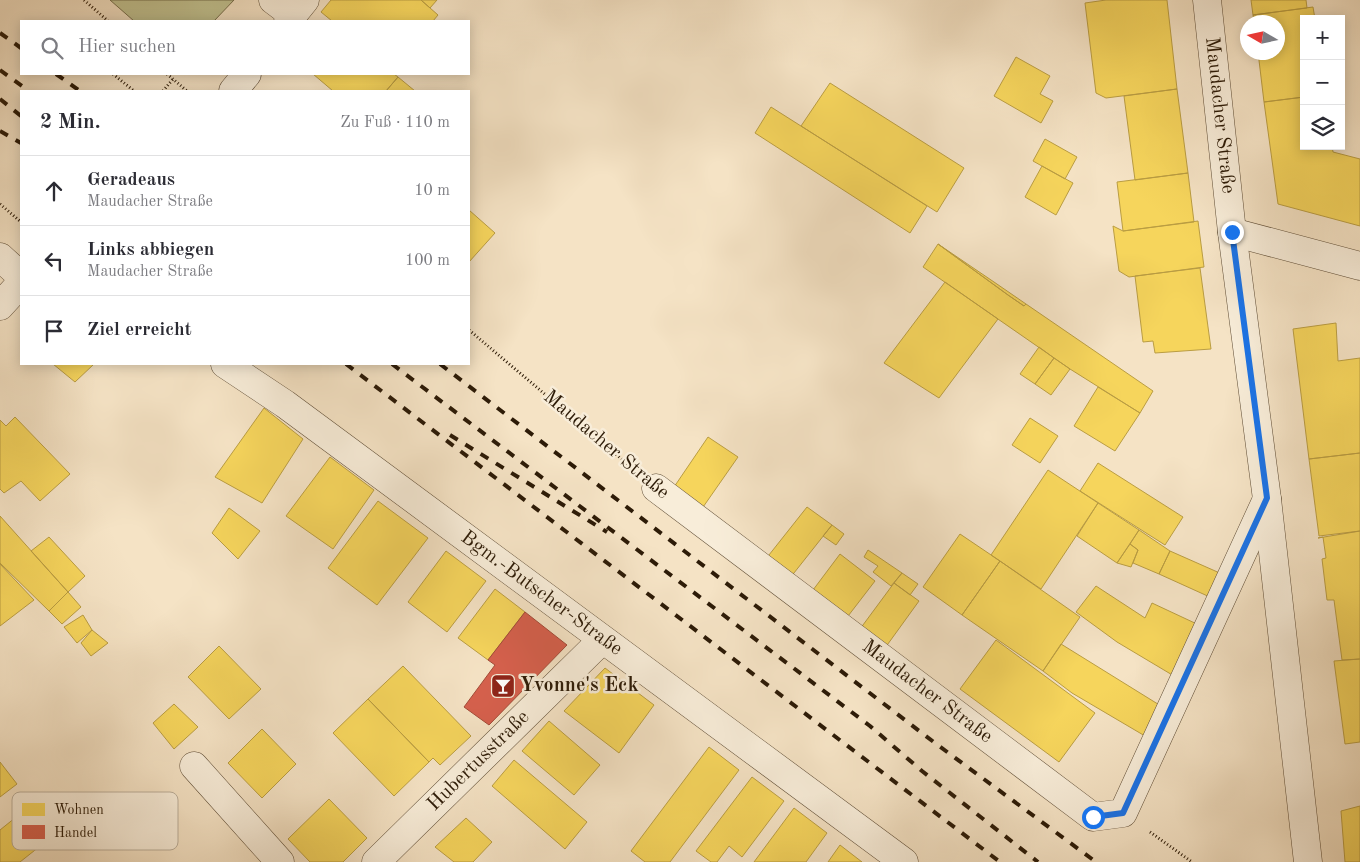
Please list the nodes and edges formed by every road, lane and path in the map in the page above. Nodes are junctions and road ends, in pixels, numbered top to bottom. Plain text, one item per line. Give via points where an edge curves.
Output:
1 (84, 0) edge
2 (1207, 0) edge
3 (107, 20) edge
4 (114, 75) edge
5 (168, 75) edge
6 (246, 75) edge
7 (173, 79) junction
8 (133, 90) edge
9 (165, 90) edge
10 (186, 90) edge
11 (234, 90) edge
12 (0, 204) edge
13 (20, 221) edge
14 (1232, 232) junction
15 (0, 257) edge
16 (1360, 266) edge
17 (20, 275) edge
18 (20, 284) edge
19 (0, 306) edge
20 (470, 331) edge
21 (226, 365) edge
22 (656, 488) joint
23 (1267, 498) junction
24 (602, 640) junction
25 (194, 766) dead end
26 (1123, 813) junction
27 (280, 862) edge
28 (376, 862) edge
29 (904, 862) edge
30 (1192, 862) edge
31 (1308, 862) edge

1 - 3 path
2 - 14 street, Maudacher Straße
4 - 8 path
5 - 7 path
6 - 11 street
7 - 9 path
7 - 10 path
12 - 13 path
14 - 16 street
14 - 23 street, Maudacher Straße
15 - 17 street
18 - 19 street
20 - 22 path, Maudacher Straße
21 - 24 street, Bgm.-Butscher-Straße via 285,404
22 - 26 street, Maudacher Straße via 1093,817
23 - 26 street
23 - 31 street, Maudacher Straße
24 - 28 street, Hubertusstraße
24 - 29 street, Bgm.-Butscher-Straße
25 - 27 street
26 - 30 path

